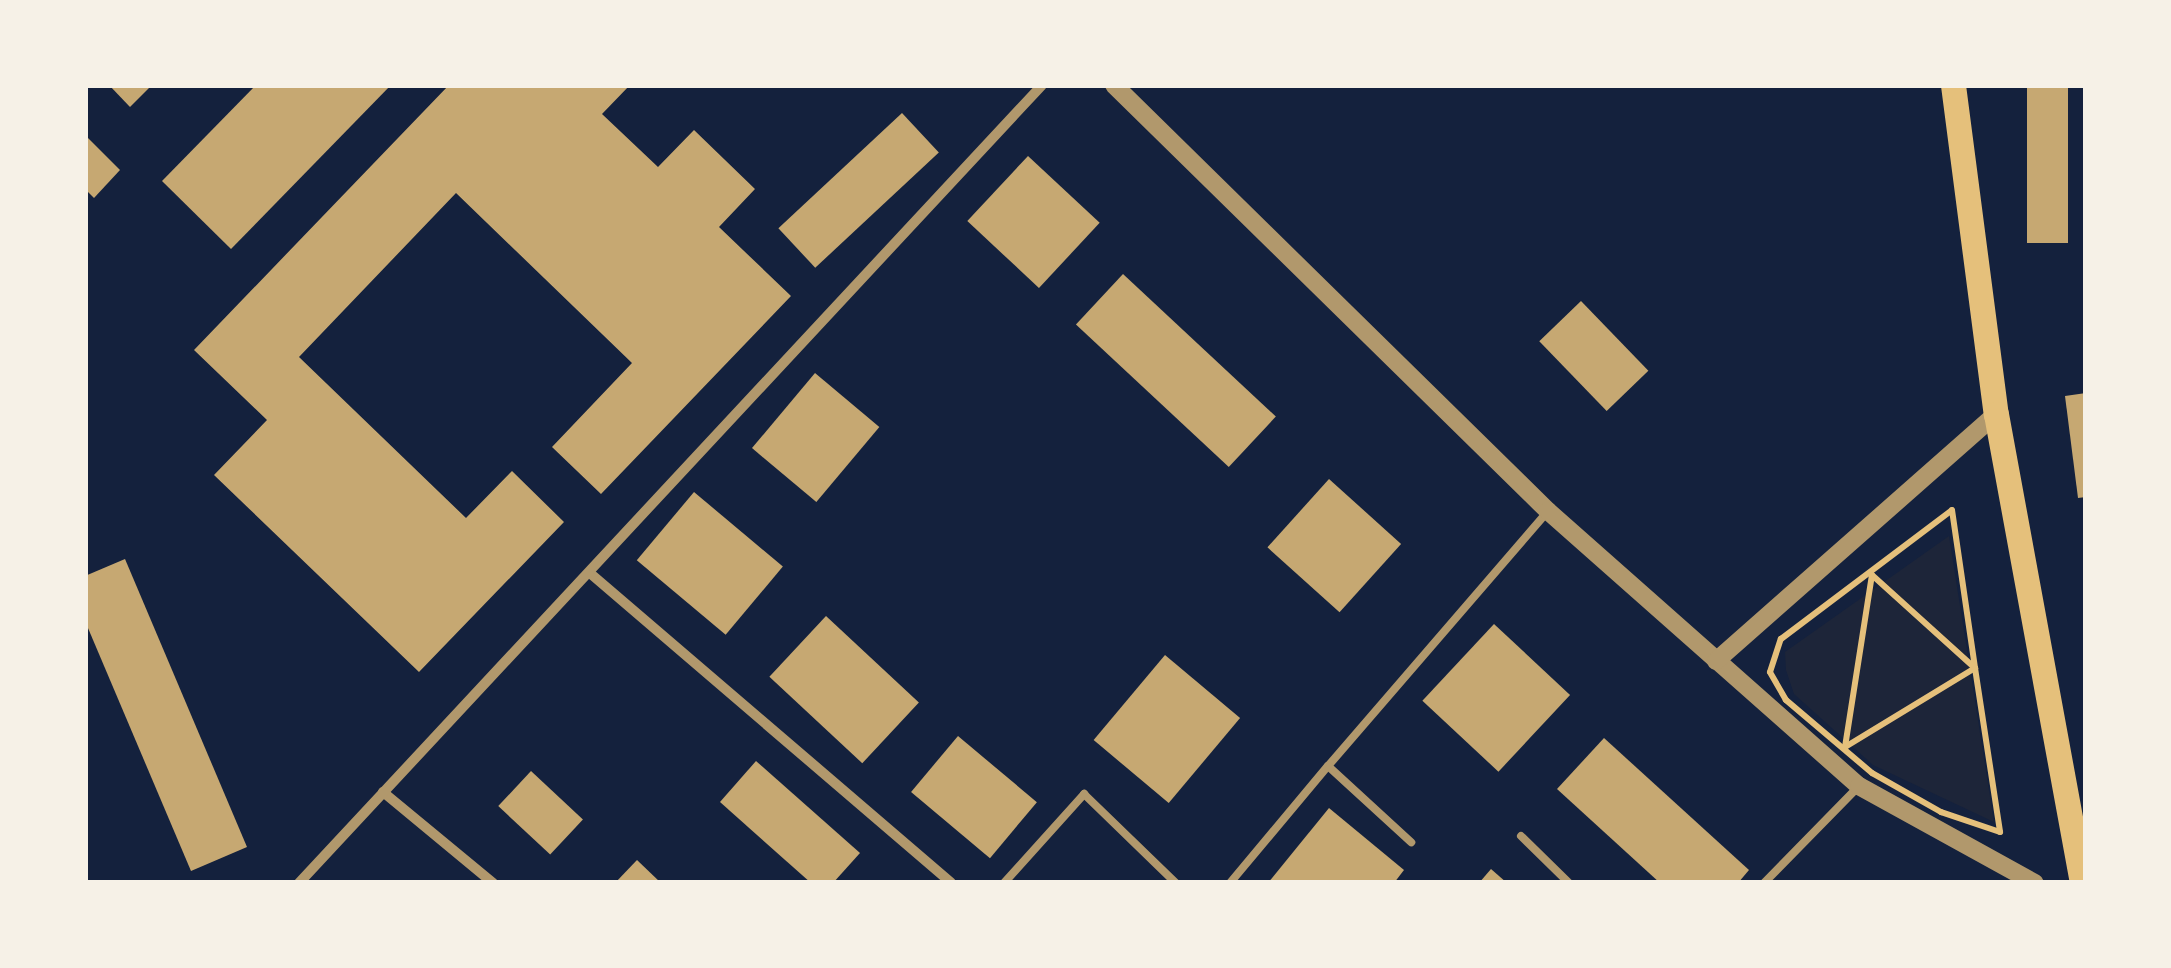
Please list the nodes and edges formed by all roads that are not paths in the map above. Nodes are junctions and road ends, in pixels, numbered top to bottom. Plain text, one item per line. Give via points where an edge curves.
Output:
1 (1042, 85) edge
2 (1114, 85) edge
3 (1953, 85) edge
4 (1996, 414) junction
5 (1548, 511) junction
6 (591, 574) junction
7 (1716, 661) junction
8 (1328, 766) junction
9 (1859, 786) junction
10 (384, 792) junction
11 (1521, 836) dead end
12 (1410, 842) dead end
13 (299, 883) edge
14 (493, 883) edge
15 (951, 883) edge
16 (1004, 883) edge
17 (1176, 883) edge
18 (1230, 883) edge
19 (1569, 883) edge
20 (1764, 883) edge
21 (2035, 883) edge
22 (2082, 883) edge

1 - 6 street
2 - 5 street
3 - 4 main road
4 - 7 street
4 - 22 main road
5 - 7 street
5 - 8 lane
6 - 10 street
6 - 15 street
7 - 9 street
8 - 12 lane
8 - 18 lane
9 - 20 lane
9 - 21 street
10 - 13 street
10 - 14 street
11 - 19 lane
16 - 17 lane via 1084,794

